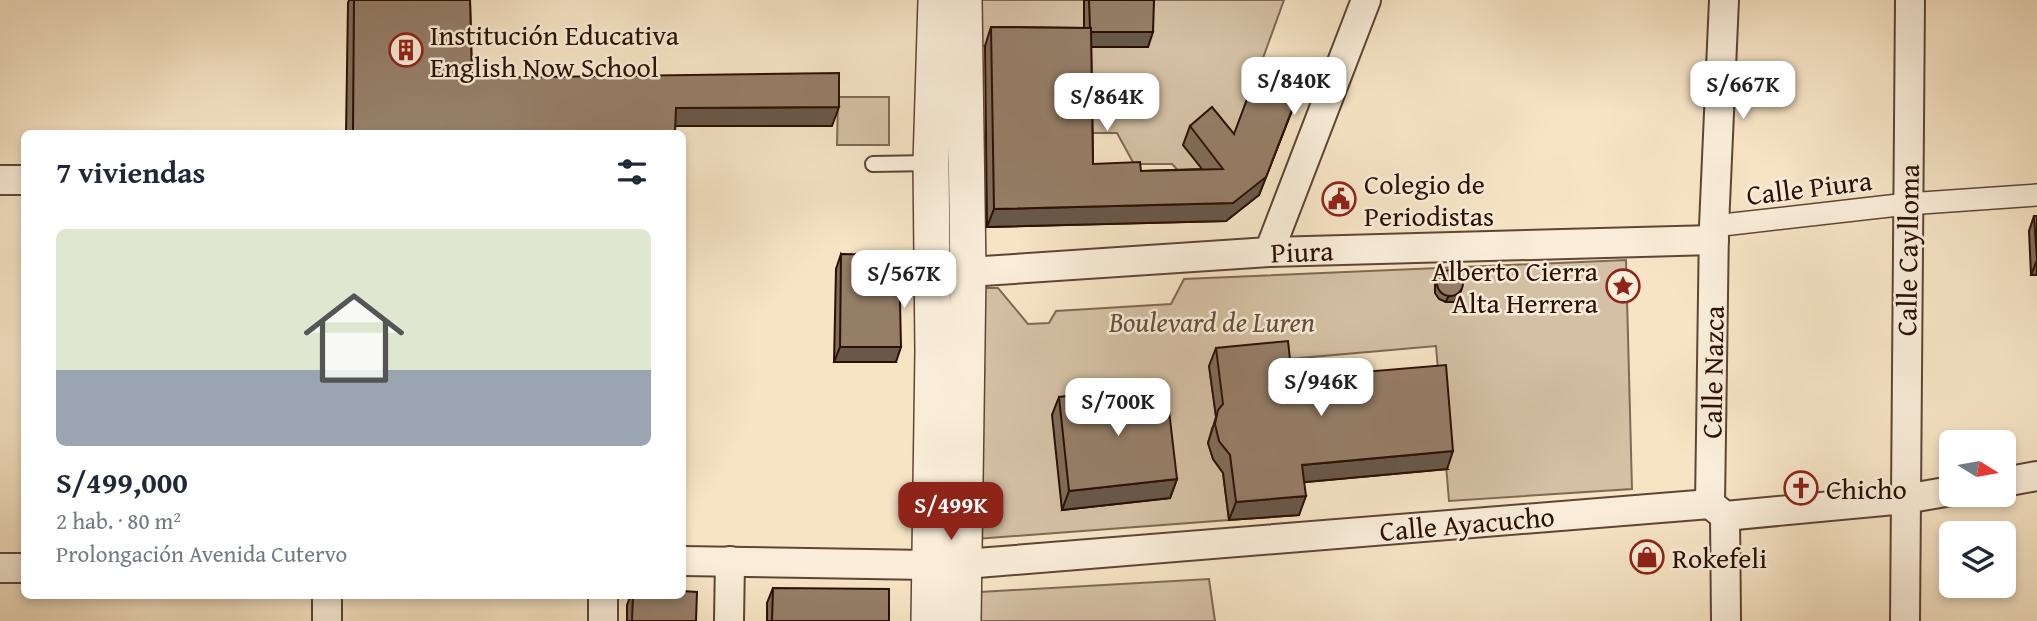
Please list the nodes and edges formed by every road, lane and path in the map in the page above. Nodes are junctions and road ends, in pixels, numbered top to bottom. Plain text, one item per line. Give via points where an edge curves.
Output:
1 (936, 0) edge
2 (964, 0) edge
3 (1366, 0) edge
4 (1724, 0) edge
5 (1910, 0) edge
6 (931, 163) junction
7 (873, 164) dead end
8 (0, 180) edge
9 (21, 180) edge
10 (2037, 195) edge
11 (1907, 204) junction
12 (1714, 233) junction
13 (1269, 252) junction
14 (932, 271) junction
15 (968, 272) junction
16 (2037, 476) edge
17 (2016, 480) edge
18 (1939, 493) edge
19 (1905, 499) junction
20 (1718, 510) junction
21 (686, 561) edge
22 (730, 561) junction
23 (928, 565) junction
24 (970, 565) junction
25 (0, 568) edge
26 (21, 568) edge
27 (327, 599) edge
28 (603, 599) edge
29 (327, 621) edge
30 (603, 621) edge
31 (729, 621) edge
32 (929, 621) edge
33 (963, 621) edge
34 (1726, 621) edge
35 (1905, 621) edge

1 - 6 street
2 - 15 street
3 - 13 street
4 - 12 street, Calle Nazca
5 - 11 street, Calle Caylloma
6 - 7 lane
6 - 14 street
8 - 9 street
10 - 11 street, Calle Piura
11 - 12 street, Calle Piura
11 - 19 street, Calle Caylloma
12 - 13 street, Piura
12 - 20 street, Calle Nazca
13 - 15 street, Piura
14 - 15 street, Piura
14 - 23 street
15 - 24 street
16 - 17 street
18 - 19 street, Calle Ayacucho
19 - 20 street, Calle Ayacucho
19 - 35 street, Calle Caylloma
20 - 24 street, Calle Ayacucho
20 - 34 street, Calle Nazca
21 - 22 street, Calle Ayacucho
22 - 23 street, Calle Ayacucho
22 - 31 street
23 - 24 street, Calle Ayacucho
23 - 32 street
24 - 33 street
25 - 26 street
27 - 29 street
28 - 30 street

